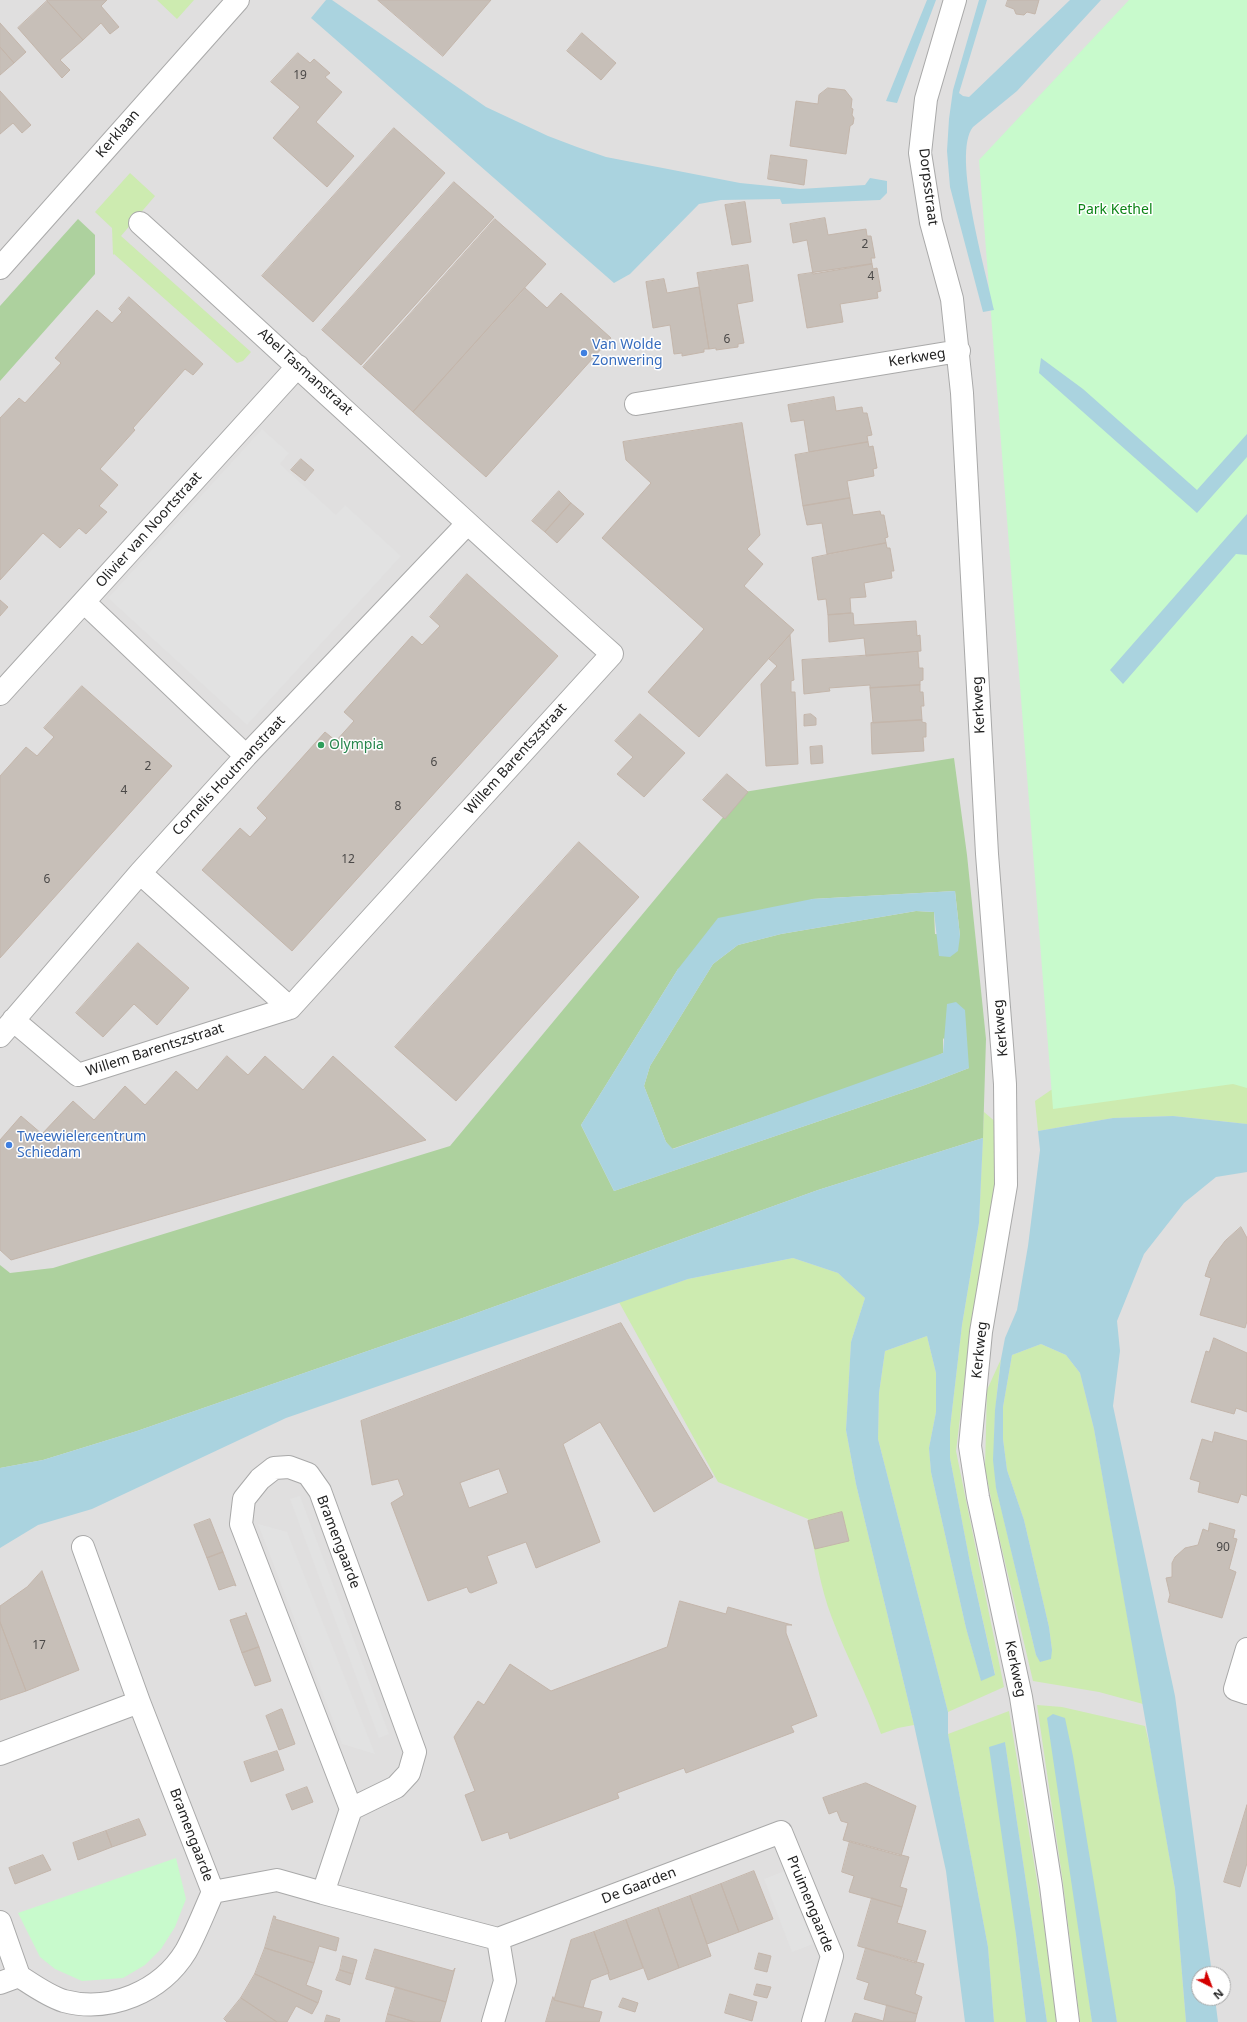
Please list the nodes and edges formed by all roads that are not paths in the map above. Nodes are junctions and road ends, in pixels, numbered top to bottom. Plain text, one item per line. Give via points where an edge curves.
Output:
1 (238, 0) edge
2 (955, 0) edge
3 (140, 223) dead end
4 (0, 268) edge
5 (958, 351) junction
6 (298, 366) junction
7 (636, 404) dead end
8 (467, 524) junction
9 (84, 602) junction
10 (0, 694) edge
11 (246, 756) junction
12 (140, 873) junction
13 (290, 1008) junction
14 (7, 1028) edge
15 (83, 1547) dead end
16 (1247, 1649) edge
17 (1247, 1693) edge
18 (139, 1702) junction
19 (0, 1754) edge
20 (351, 1810) junction
21 (781, 1832) joint
22 (213, 1892) junction
23 (323, 1893) junction
24 (0, 1922) edge
25 (498, 1939) junction
26 (9, 1979) edge
27 (493, 2022) edge
28 (813, 2022) edge
29 (1068, 2022) edge

1 - 4 street, Kerklaan
2 - 5 street, Dorpsstraat via 926,99 920,152 931,222 952,299
3 - 6 street, Abel Tasmanstraat
5 - 7 street, Kerkweg
5 - 29 street, Kerkweg via 963,401 987,854 1005,1084 1006,1185 981,1332 970,1446 978,1497 1022,1697 1051,1886
6 - 8 street, Abel Tasmanstraat
6 - 9 street, Olivier van Noortstraat
8 - 11 street, Cornelis Houtmanstraat
8 - 13 street, Willem Barentszstraat via 612,654
9 - 10 street, Olivier van Noortstraat
9 - 11 street
11 - 12 street, Cornelis Houtmanstraat
12 - 13 street
12 - 14 street, Cornelis Houtmanstraat
13 - 14 street, Willem Barentszstraat via 78,1075
15 - 18 street, Bramengaarde
16 - 17 street via 1235,1690
18 - 19 street
18 - 22 street, Bramengaarde
20 - 20 street, Bramengaarde via 396,1787 409,1774 415,1752 320,1491 308,1474 289,1467 274,1468 260,1479 244,1499 241,1524
20 - 23 street
21 - 25 street, De Gaarden
21 - 28 street, Pruimengaarde via 832,1956
22 - 23 street, Bramengaarde via 277,1880
22 - 26 street via 185,1952 167,1974 146,1990 126,2000 106,2004 64,2001
23 - 25 street
24 - 26 street
25 - 27 street via 505,1981

